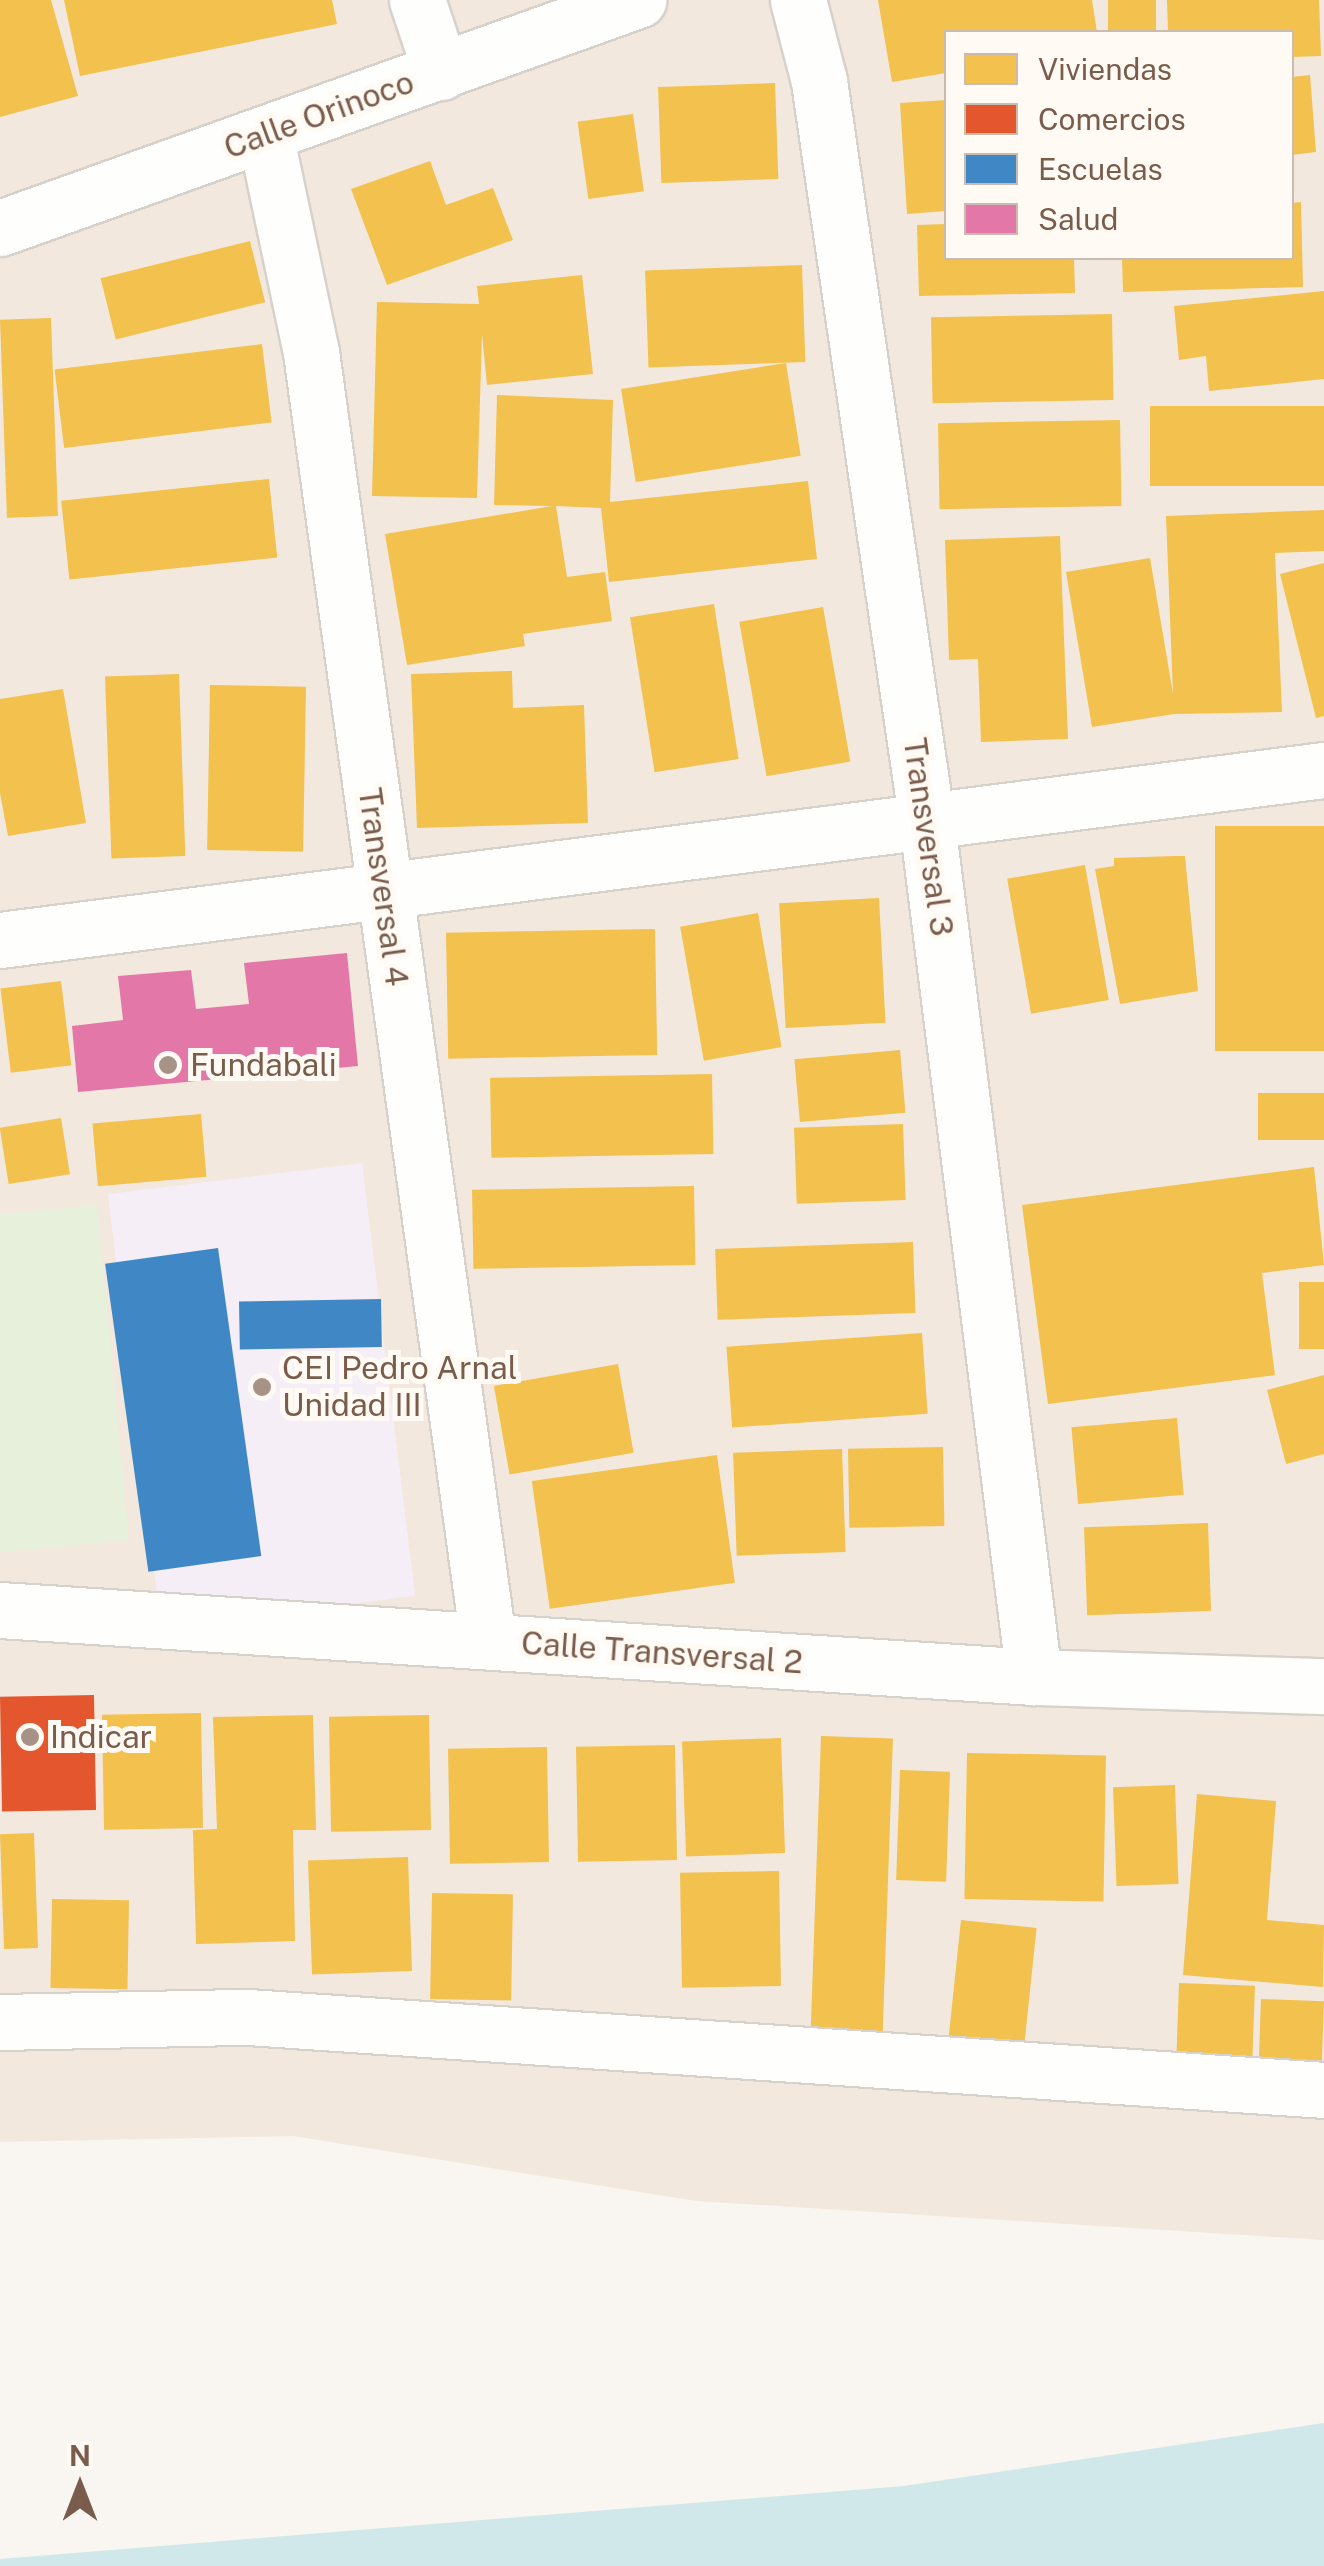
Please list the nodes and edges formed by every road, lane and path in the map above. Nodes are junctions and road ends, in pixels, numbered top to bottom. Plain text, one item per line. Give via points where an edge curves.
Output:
1 (417, 0) edge
2 (638, 0) edge
3 (798, 0) edge
4 (441, 72) junction
5 (265, 134) junction
6 (0, 228) edge
7 (1324, 770) edge
8 (927, 822) junction
9 (384, 895) junction
10 (0, 940) edge
11 (0, 1610) edge
12 (488, 1641) junction
13 (1034, 1677) junction
14 (1324, 1686) edge
15 (0, 2022) edge
16 (1324, 2090) edge

1 - 4 street
2 - 4 street, Calle Orinoco
3 - 8 street, Transversal 3 via 819,81
4 - 5 street, Calle Orinoco
5 - 6 street, Calle Orinoco
5 - 9 street, Transversal 4 via 310,352
7 - 8 street
8 - 9 street
8 - 13 street, Transversal 3
9 - 10 street
9 - 12 street, Transversal 4
11 - 12 street, Calle Transversal 2
12 - 13 street, Calle Transversal 2
13 - 14 street, Calle Transversal 2
15 - 16 street via 248,2017

